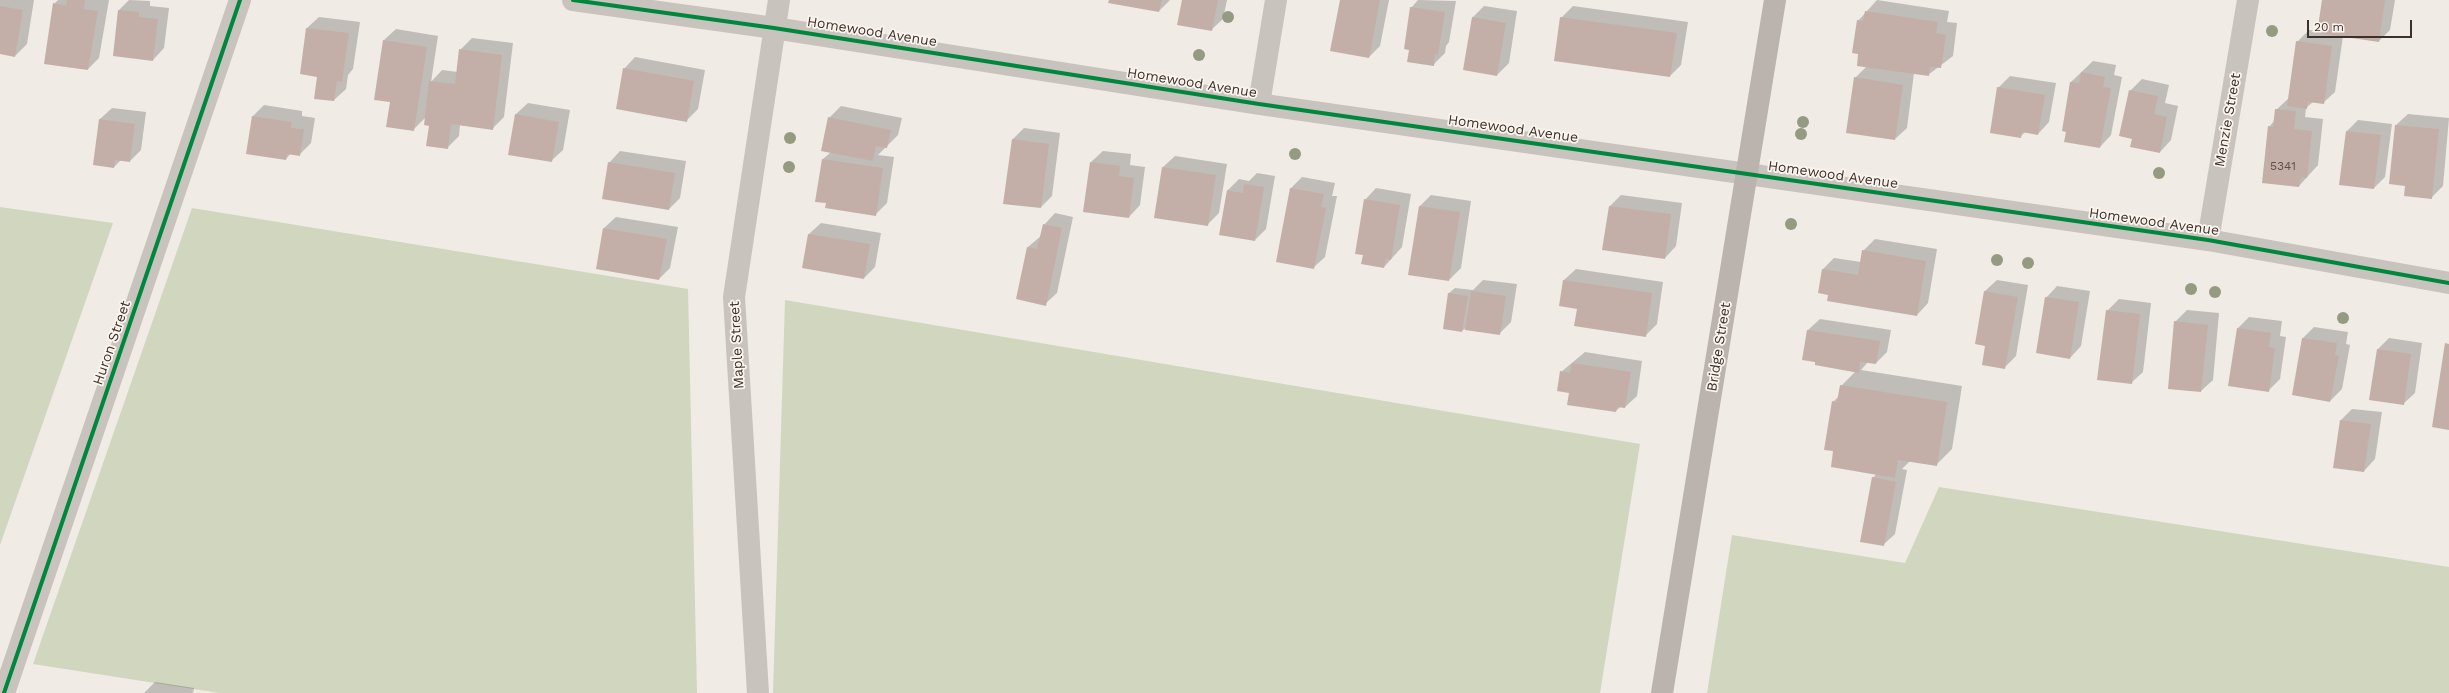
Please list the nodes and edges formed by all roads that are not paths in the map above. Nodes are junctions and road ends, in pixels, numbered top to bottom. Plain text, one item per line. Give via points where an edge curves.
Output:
1 (240, 0) edge
2 (573, 0) edge
3 (779, 0) edge
4 (1276, 0) edge
5 (1775, 0) edge
6 (2248, 0) edge
7 (774, 28) junction
8 (1259, 104) junction
9 (1747, 174) junction
10 (2208, 240) junction
11 (2449, 283) edge
12 (4, 693) edge
13 (758, 693) edge
14 (1662, 693) edge

1 - 12 street, Huron Street
2 - 7 street, Homewood Avenue
3 - 7 street, Maple Street
4 - 8 street
5 - 9 main road, Bridge Street
6 - 10 street, Menzie Street
7 - 8 street, Homewood Avenue
7 - 13 street, Maple Street via 734,297
8 - 9 street, Homewood Avenue
9 - 10 street, Homewood Avenue
9 - 14 main road, Bridge Street
10 - 11 street, Homewood Avenue

